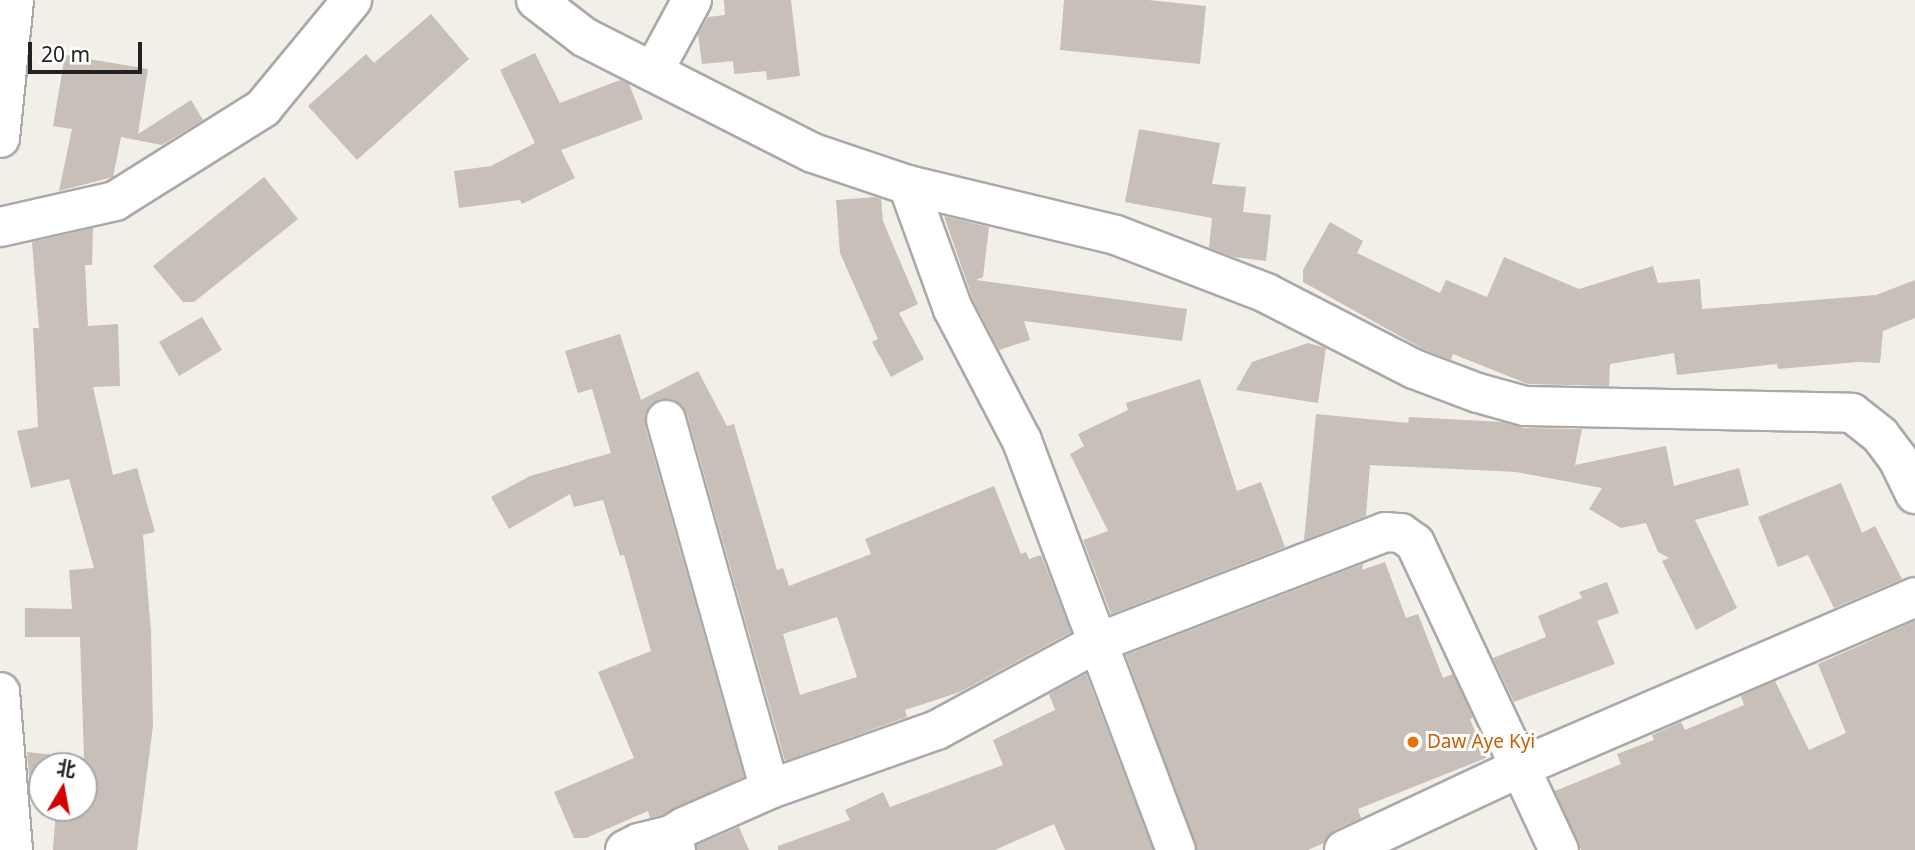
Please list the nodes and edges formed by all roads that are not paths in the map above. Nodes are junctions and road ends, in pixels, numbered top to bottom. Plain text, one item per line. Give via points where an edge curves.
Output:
1 (14, 0) edge
2 (352, 0) edge
3 (536, 0) edge
4 (692, 0) edge
5 (653, 72) junction
6 (0, 138) edge
7 (908, 185) junction
8 (0, 227) edge
9 (666, 420) dead end
10 (1915, 494) edge
11 (1915, 597) edge
12 (1099, 642) junction
13 (0, 692) edge
14 (1521, 767) junction
15 (770, 789) junction
16 (674, 843) edge
17 (13, 850) edge
18 (625, 850) edge
19 (1176, 850) edge
20 (1344, 850) edge
21 (1559, 850) edge

1 - 6 street
2 - 8 street via 263,108 115,201
3 - 5 street via 584,37
4 - 5 street
5 - 7 street via 813,153
7 - 10 street via 1116,235 1266,293 1414,369 1525,405 1852,413 1880,435
7 - 12 street via 953,309 1022,441
9 - 15 street
11 - 14 street
12 - 14 street via 1385,532 1401,533 1415,543
12 - 15 street via 937,730
12 - 19 street
13 - 17 street
14 - 20 street
14 - 21 street
15 - 16 street
16 - 18 street via 639,842

